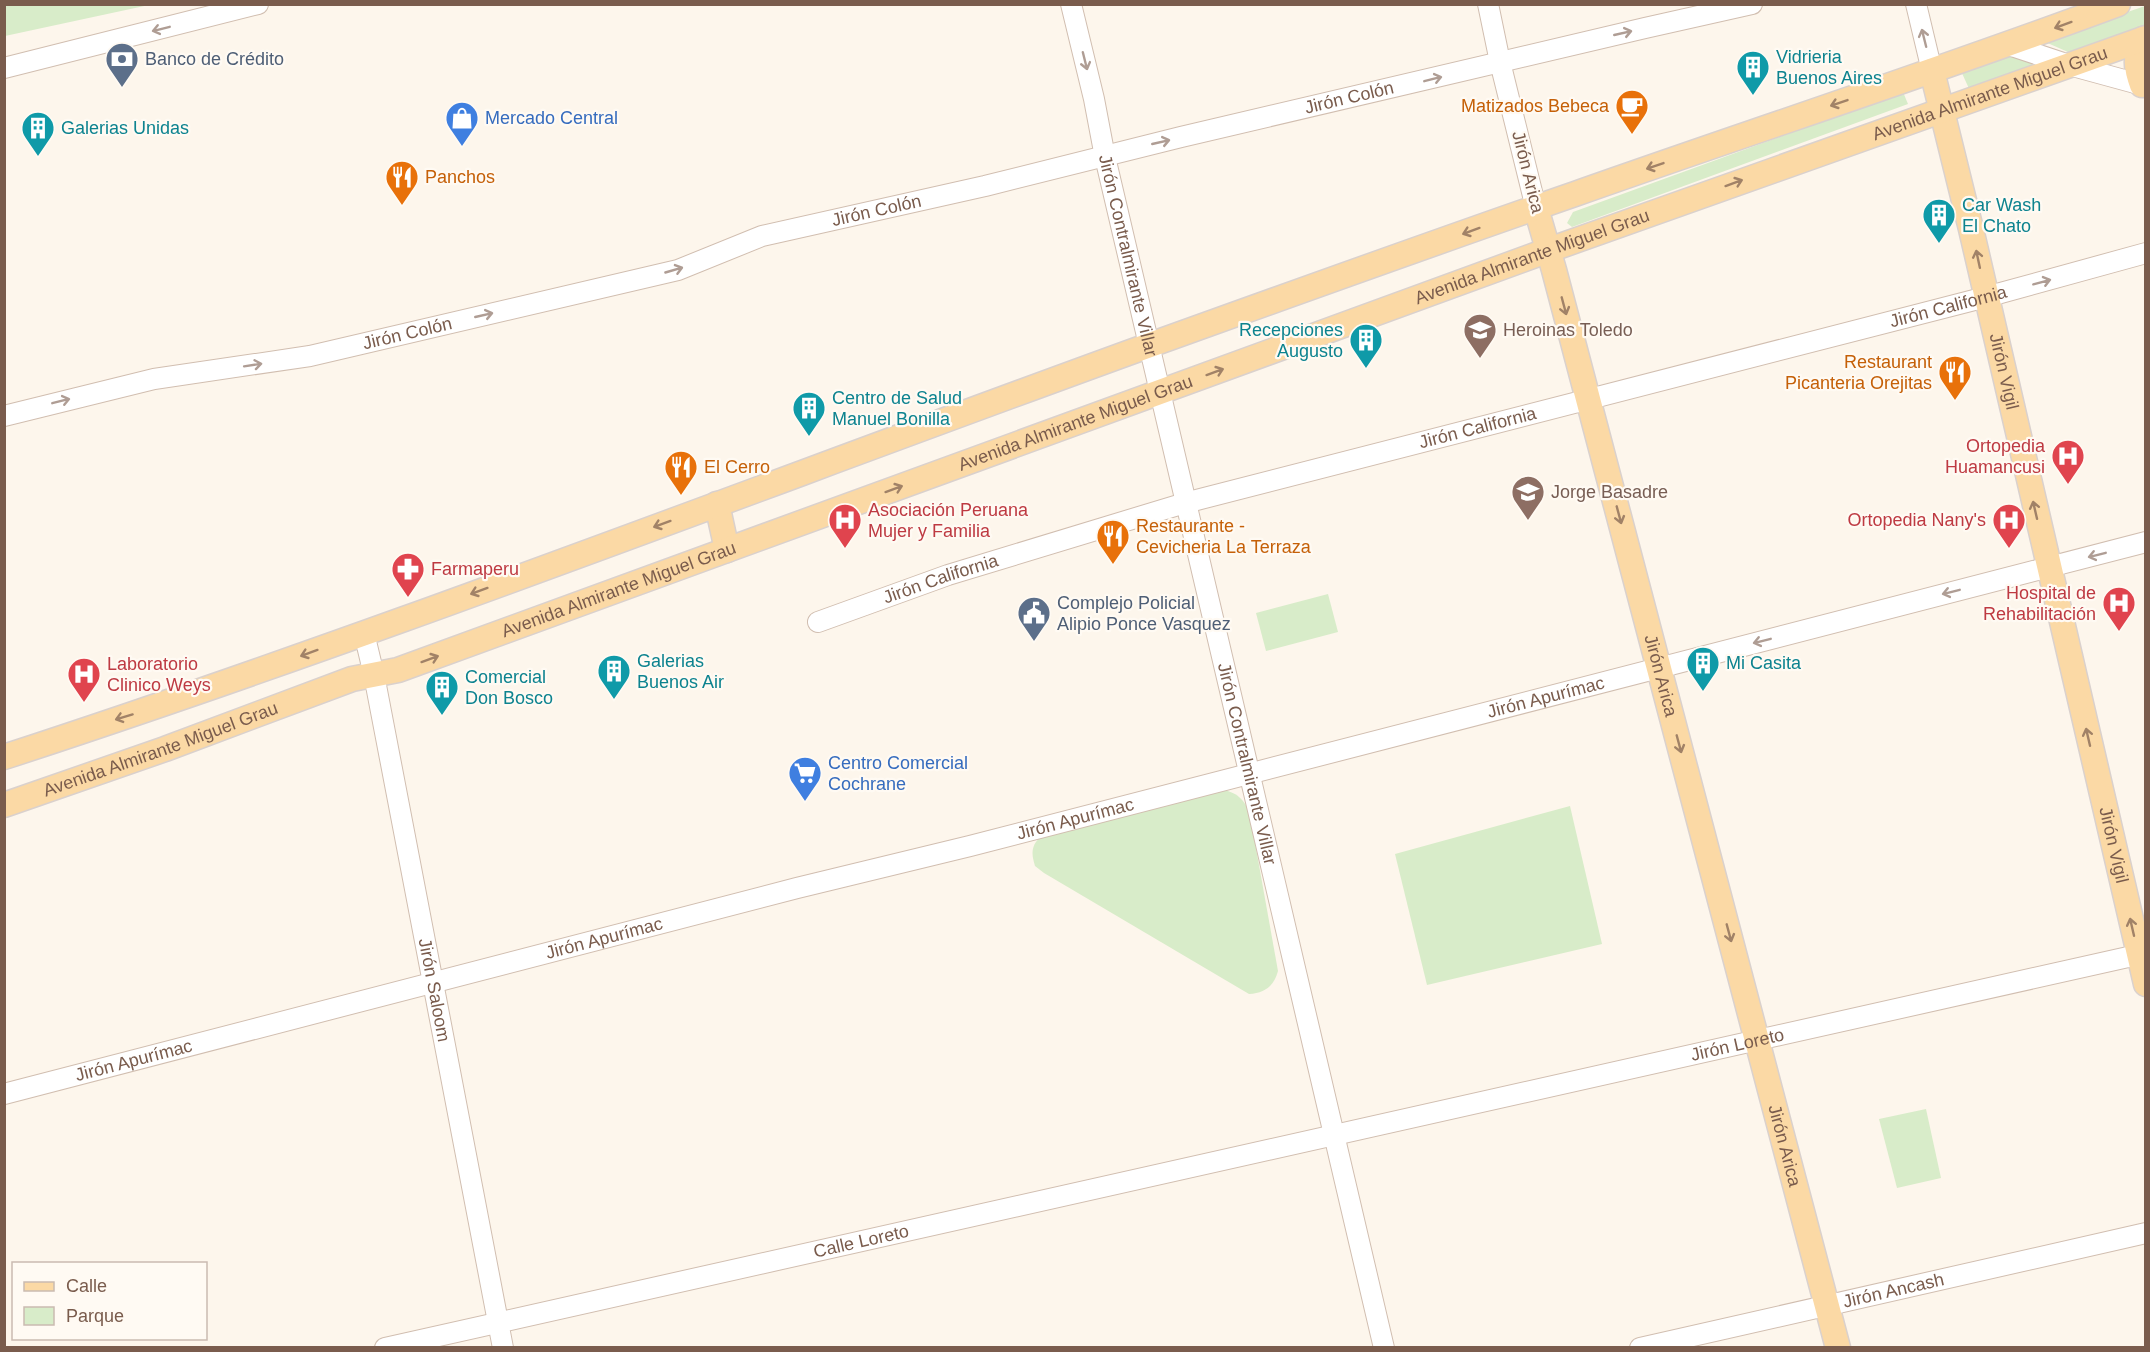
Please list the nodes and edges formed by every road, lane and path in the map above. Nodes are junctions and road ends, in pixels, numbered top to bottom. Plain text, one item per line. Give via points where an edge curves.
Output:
1 (1071, 4) edge
2 (1488, 4) edge
3 (1752, 4) edge
4 (1916, 4) edge
5 (2118, 4) edge
6 (247, 6) edge
7 (191, 13) edge
8 (2144, 39) edge
9 (2009, 45) junction
10 (1500, 62) junction
11 (2069, 66) junction
12 (4, 68) edge
13 (1932, 71) junction
14 (2144, 86) edge
15 (1942, 110) junction
16 (1105, 157) junction
17 (1536, 208) junction
18 (1549, 250) junction
19 (2145, 253) edge
20 (1986, 297) junction
21 (1149, 346) junction
22 (1160, 392) junction
23 (1588, 399) junction
24 (4, 416) edge
25 (1185, 502) junction
26 (717, 504) junction
27 (2145, 542) edge
28 (727, 550) junction
29 (2048, 567) junction
30 (818, 622) dead end
31 (364, 633) junction
32 (1659, 667) junction
33 (374, 675) junction
34 (4, 757) edge
35 (1250, 773) junction
36 (4, 805) edge
37 (2142, 953) edge
38 (432, 984) junction
39 (2145, 984) edge
40 (1757, 1039) junction
41 (4, 1094) edge
42 (1335, 1134) junction
43 (2145, 1233) edge
44 (1827, 1305) junction
45 (498, 1322) junction
46 (385, 1347) edge
47 (502, 1347) edge
48 (1384, 1347) edge
49 (1640, 1347) edge
50 (1838, 1347) edge

1 -> 16 street, Jirón Contralmirante Villar
2 - 10 street, Jirón Arica
10 -> 3 street, Jirón Colón
13 -> 4 street, Jirón Vigil
5 -> 9 main road
6 - 7 street
7 -> 12 street
8 - 11 main road, Avenida Almirante Miguel Grau
8 - 14 main road via 2137,54 2137,70
9 - 11 street
9 - 13 main road
16 -> 10 street, Jirón Colón
10 - 17 street, Jirón Arica
11 - 14 street
11 - 15 main road, Avenida Almirante Miguel Grau
13 - 15 main road, Jirón Vigil
13 -> 17 main road
18 -> 15 main road, Avenida Almirante Miguel Grau
20 -> 15 main road, Jirón Vigil
16 - 21 street, Jirón Contralmirante Villar
24 -> 16 street, Jirón Colón via 154,380 310,356 678,270 762,236
17 - 18 main road, Jirón Arica
17 -> 21 main road
22 -> 18 main road, Avenida Almirante Miguel Grau
18 -> 23 main road, Jirón Arica
20 -> 19 street, Jirón California
20 - 23 street, Jirón California
29 -> 20 main road, Jirón Vigil
21 - 22 street, Jirón Contralmirante Villar
21 - 26 main road
22 - 25 street, Jirón Contralmirante Villar
28 -> 22 main road, Avenida Almirante Miguel Grau
23 - 25 street, Jirón California
23 -> 32 main road, Jirón Arica
25 - 30 street, Jirón California via 948,575
25 - 35 street, Jirón Contralmirante Villar
26 - 28 main road
26 -> 31 main road
27 -> 29 street, Jirón Apurímac
33 -> 28 main road, Avenida Almirante Miguel Grau via 398,670
29 -> 32 street, Jirón Apurímac
37 -> 29 main road, Jirón Vigil
31 - 33 street, Jirón Saloom
31 -> 34 main road via 165,705
32 - 35 street, Jirón Apurímac
32 -> 40 main road, Jirón Arica
33 - 36 main road, Avenida Almirante Miguel Grau via 341,683
33 - 38 street, Jirón Saloom
35 - 38 street, Jirón Apurímac
35 - 42 street, Jirón Contralmirante Villar
37 - 39 main road, Jirón Vigil
37 - 40 street, Jirón Loreto
38 - 41 street, Jirón Apurímac
38 - 45 street, Jirón Saloom
40 - 42 street, Jirón Loreto
40 - 44 main road, Jirón Arica
42 - 45 street, Calle Loreto
42 - 48 street, Jirón Contralmirante Villar
43 - 44 street, Jirón Ancash
44 - 49 street, Jirón Ancash
44 - 50 main road, Jirón Arica
45 - 46 street, Calle Loreto
45 - 47 street, Jirón Saloom

